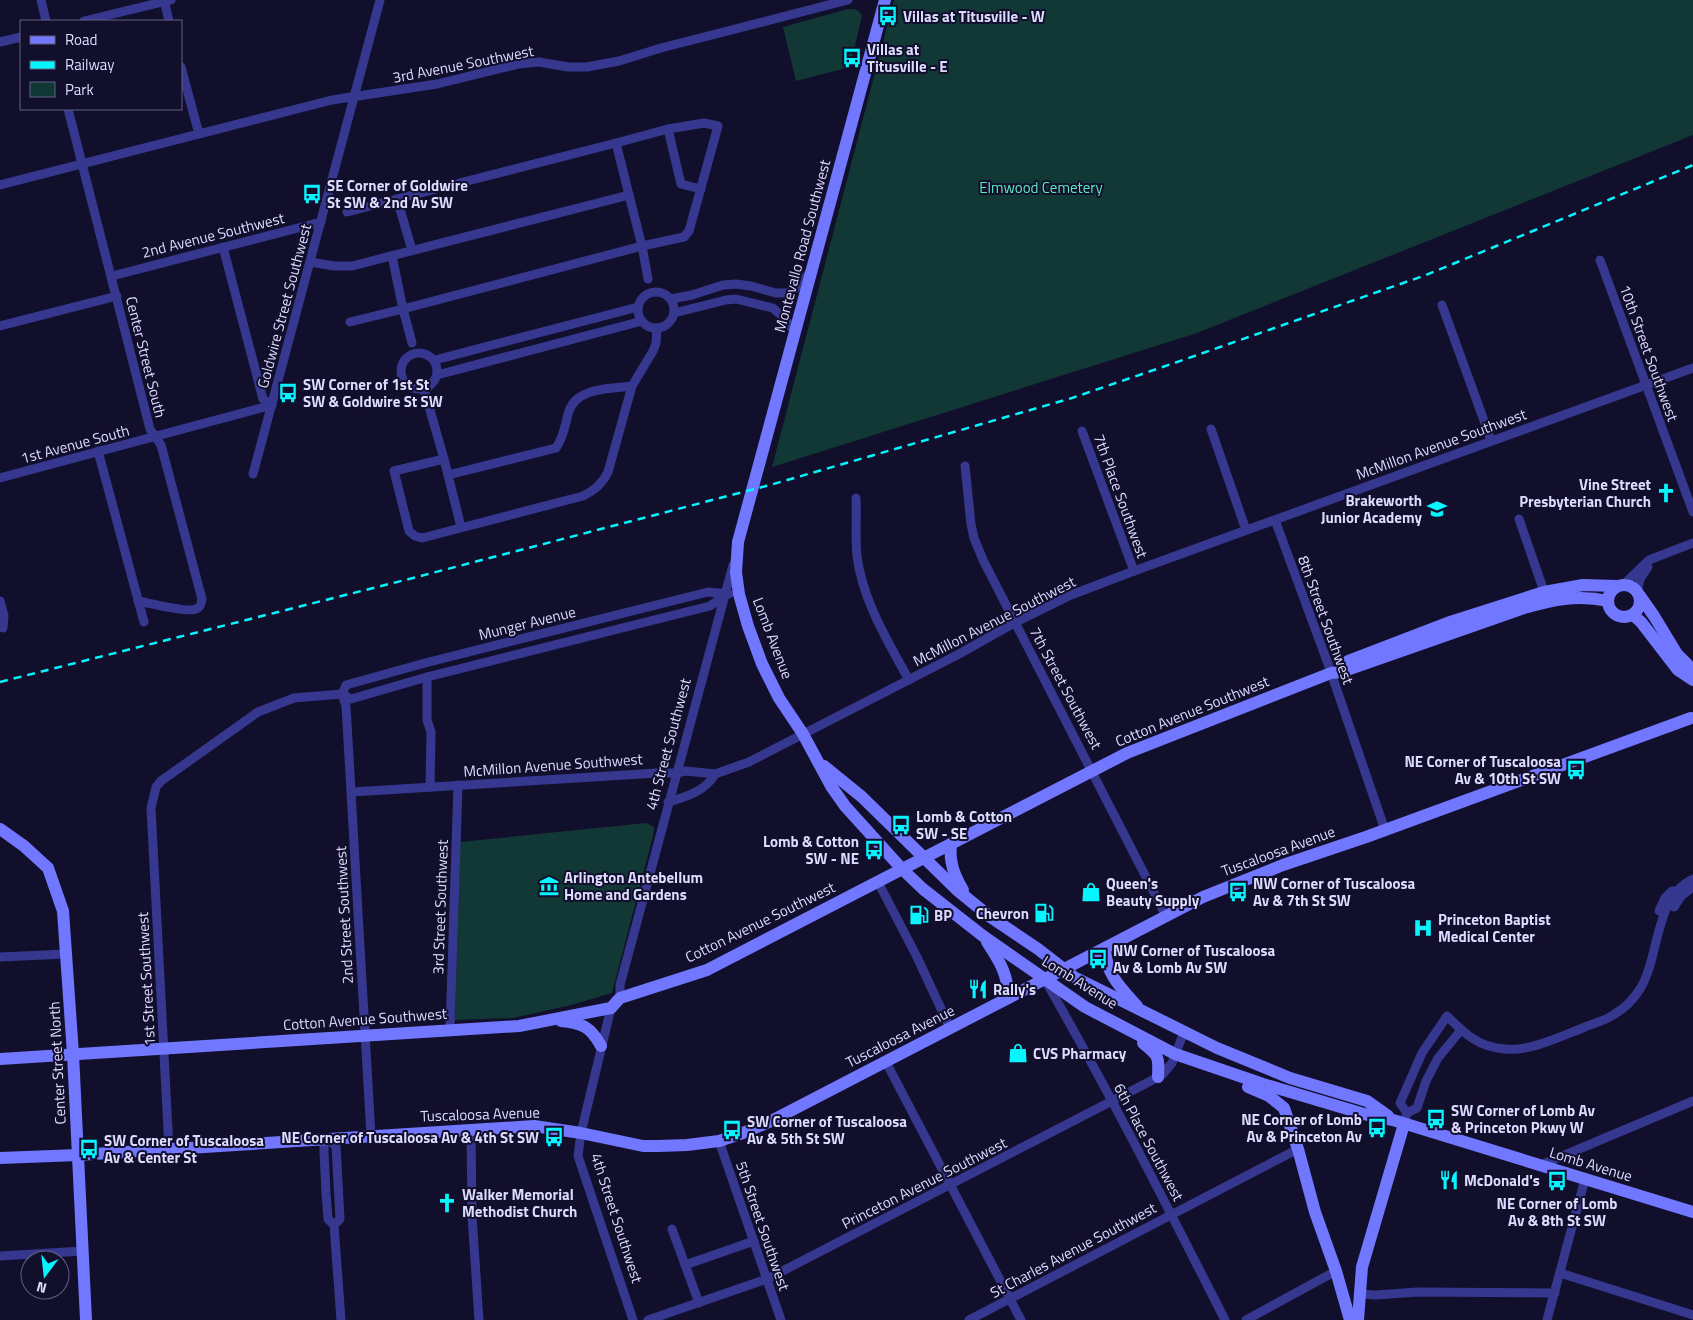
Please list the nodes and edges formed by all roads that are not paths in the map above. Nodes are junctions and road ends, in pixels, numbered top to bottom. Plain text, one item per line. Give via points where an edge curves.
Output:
1 (41, 0) edge
2 (380, 0) edge
3 (848, 0) edge
4 (885, 0) edge
5 (166, 1) edge
6 (46, 20) edge
7 (88, 20) edge
8 (169, 20) edge
9 (20, 37) edge
10 (0, 42) edge
11 (182, 71) edge
12 (354, 96) junction
13 (68, 110) edge
14 (668, 129) junction
15 (199, 134) junction
16 (616, 143) junction
17 (83, 164) junction
18 (0, 185) edge
19 (701, 189) junction
20 (629, 195) junction
21 (397, 198) junction
22 (347, 212) dead end
23 (321, 222) junction
24 (642, 246) junction
25 (223, 247) junction
26 (412, 250) junction
27 (392, 256) junction
28 (1600, 260) dead end
29 (310, 262) junction
30 (812, 269) junction
31 (112, 276) junction
32 (648, 279) junction
33 (658, 291) junction
34 (647, 294) junction
35 (117, 296) junction
36 (671, 299) junction
37 (1442, 305) dead end
38 (638, 307) junction
39 (403, 309) junction
40 (674, 313) junction
41 (642, 321) junction
42 (350, 322) dead end
43 (0, 326) edge
44 (657, 328) junction
45 (796, 332) junction
46 (412, 343) junction
47 (420, 353) junction
48 (409, 356) junction
49 (434, 360) junction
50 (1693, 368) edge
51 (437, 375) junction
52 (1646, 385) junction
53 (632, 386) junction
54 (424, 389) junction
55 (272, 405) junction
56 (1211, 429) dead end
57 (1082, 431) dead end
58 (156, 437) junction
59 (1491, 440) junction
60 (98, 451) junction
61 (444, 459) junction
62 (965, 466) dead end
63 (253, 474) dead end
64 (448, 475) junction
65 (0, 478) edge
66 (856, 498) dead end
67 (1693, 512) edge
68 (1519, 519) dead end
69 (1275, 520) junction
70 (461, 527) junction
71 (1246, 530) junction
72 (738, 542) joint
73 (1693, 543) edge
74 (1654, 558) junction
75 (1134, 570) junction
76 (1620, 586) junction
77 (732, 594) junction
78 (1638, 594) junction
79 (1546, 597) junction
80 (0, 601) edge
81 (138, 601) junction
82 (1608, 601) junction
83 (1633, 615) junction
84 (595, 620) junction
85 (144, 622) dead end
86 (1014, 623) junction
87 (1, 628) edge
88 (599, 634) junction
89 (468, 652) junction
90 (472, 666) junction
91 (1693, 670) edge
92 (1331, 673) junction
93 (427, 677) junction
94 (908, 680) junction
95 (1693, 680) edge
96 (342, 694) junction
97 (1691, 718) dead end
98 (803, 734) junction
99 (820, 763) junction
100 (1092, 771) junction
101 (676, 774) junction
102 (715, 774) junction
103 (458, 785) junction
104 (430, 787) junction
105 (352, 792) junction
106 (668, 802) junction
107 (150, 808) joint
108 (0, 829) edge
109 (1385, 830) junction
110 (951, 844) junction
111 (924, 858) junction
112 (902, 869) junction
113 (1693, 879) edge
114 (878, 882) junction
115 (1693, 887) edge
116 (970, 901) junction
117 (1166, 916) junction
118 (1658, 932) junction
119 (983, 936) junction
120 (1105, 948) junction
121 (66, 954) junction
122 (0, 958) edge
123 (1063, 970) junction
124 (1044, 980) junction
125 (620, 998) junction
126 (1008, 998) junction
127 (611, 1008) junction
128 (1142, 1011) junction
129 (549, 1020) junction
130 (1121, 1026) junction
131 (950, 1028) junction
132 (450, 1030) junction
133 (1461, 1030) junction
134 (1184, 1032) junction
135 (365, 1036) junction
136 (601, 1046) junction
137 (164, 1049) junction
138 (74, 1054) junction
139 (1175, 1054) junction
140 (0, 1059) edge
141 (1419, 1060) junction
142 (886, 1062) junction
143 (1208, 1065) junction
144 (1432, 1068) junction
145 (1158, 1076) junction
146 (1112, 1100) junction
147 (1693, 1101) edge
148 (1401, 1119) junction
149 (471, 1130) junction
150 (581, 1133) junction
151 (371, 1136) junction
152 (328, 1139) junction
153 (718, 1140) junction
154 (169, 1149) junction
155 (1298, 1149) junction
156 (78, 1155) junction
157 (0, 1158) edge
158 (1541, 1165) junction
159 (1585, 1179) junction
160 (951, 1184) junction
161 (1693, 1212) edge
162 (1171, 1214) junction
163 (672, 1229) dead end
164 (754, 1241) junction
165 (83, 1250) junction
166 (0, 1256) edge
167 (685, 1265) junction
168 (1336, 1271) junction
169 (1560, 1273) junction
170 (767, 1279) junction
171 (1555, 1293) junction
172 (1359, 1294) junction
173 (1010, 1298) junction
174 (699, 1303) junction
175 (1693, 1315) edge
176 (86, 1320) edge
177 (340, 1320) edge
178 (479, 1320) edge
179 (633, 1320) edge
180 (648, 1320) edge
181 (781, 1320) edge
182 (969, 1320) edge
183 (1021, 1320) edge
184 (1225, 1320) edge
185 (1246, 1320) edge
186 (1350, 1320) edge
187 (1358, 1320) edge
188 (1547, 1320) edge

1 - 6 street
2 - 12 street, Goldwire Street Southwest
3 - 12 street, 3rd Avenue Southwest via 619,61 587,67 539,62 519,64 437,84
4 - 30 street, Montevallo Road Southwest
5 - 7 street
5 - 8 street
9 - 10 street
11 - 15 street
12 - 15 street, 3rd Avenue Southwest
12 - 23 street, Goldwire Street Southwest
13 - 17 street, Center Street South
14 - 16 street
14 - 19 street via 681,184
14 - 19 street via 704,123 718,126
15 - 17 street, 3rd Avenue Southwest
16 - 20 street
16 - 21 street
17 - 18 street, 3rd Avenue Southwest
17 - 31 street, Center Street South
19 - 24 street via 689,231 684,237
20 - 24 street
20 - 26 street
21 - 22 street
21 - 26 street
23 - 25 street, 2nd Avenue Southwest
23 - 29 street, Goldwire Street Southwest
24 - 32 street
24 - 39 street
25 - 31 street, 2nd Avenue Southwest
25 - 55 street via 263,399
26 - 27 street
27 - 29 street via 352,266
27 - 39 street
28 - 52 street, 10th Street Southwest
29 - 55 street, Goldwire Street Southwest
30 - 36 street via 795,289 786,293 776,294 751,286 729,284
30 - 45 street, Montevallo Road Southwest
31 - 35 street, Center Street South
32 - 33 street
32 - 34 street
33 - 34 street
33 - 36 street
34 - 38 street
35 - 43 street
35 - 58 street, Center Street South via 150,429
36 - 40 street
37 - 59 street
38 - 41 street
38 - 49 street
39 - 42 street
39 - 46 street
40 - 44 street via 668,324
40 - 45 street via 736,299 773,308
41 - 44 street via 651,328
41 - 51 street
44 - 53 street via 653,351
45 - 72 street, Montevallo Road Southwest
46 - 47 street
46 - 48 street
47 - 48 street
47 - 49 street
48 - 54 street via 401,368 403,380 412,388
49 - 51 street
50 - 52 street, McMillon Avenue Southwest
51 - 54 street via 434,383
52 - 59 street, McMillon Avenue Southwest
52 - 67 street, 10th Street Southwest
53 - 64 street via 586,393 576,399 556,448
53 - 70 street via 602,484 583,496
54 - 61 street
55 - 58 street, 1st Avenue South
55 - 63 street, Goldwire Street Southwest
56 - 71 street
57 - 75 street, 7th Place Southwest
58 - 60 street, 1st Avenue South
58 - 81 street, Center Street South via 170,476 201,604 190,610
59 - 69 street, McMillon Avenue Southwest
60 - 65 street, 1st Avenue South
60 - 81 street
61 - 64 street
61 - 70 street via 394,470 396,479 409,531 415,536 422,538
62 - 86 street, 7th Street Southwest via 974,538
64 - 70 street
66 - 94 street via 860,575 886,638
68 - 79 street
69 - 71 street, McMillon Avenue Southwest
69 - 92 street, 8th Street Southwest
71 - 75 street, McMillon Avenue Southwest
72 - 77 street, Lomb Avenue
73 - 74 street
74 - 76 street
74 - 78 street via 1640,579
75 - 86 street, McMillon Avenue Southwest via 1070,595
76 - 78 street via 1633,588
76 - 79 street, Cotton Avenue Southwest via 1583,585
76 - 82 street via 1610,593
77 - 84 street, Munger Avenue via 708,592
77 - 88 street, Munger Avenue via 710,606
77 - 98 street, Lomb Avenue via 779,698
77 - 101 street, 4th Street Southwest
78 - 83 street via 1639,607
78 - 91 street via 1677,654
79 - 82 street, Cotton Avenue Southwest
79 - 92 street, Cotton Avenue Southwest via 1447,623 1339,665
80 - 87 street via 4,616
81 - 85 street
82 - 83 street via 1610,609 1618,616
83 - 95 street via 1678,670
84 - 88 street
84 - 89 street, Munger Avenue
86 - 94 street, McMillon Avenue Southwest
86 - 100 street, 7th Street Southwest
88 - 90 street, Munger Avenue
89 - 90 street
89 - 96 street, Munger Avenue via 346,685
90 - 93 street, Munger Avenue
92 - 100 street, Cotton Avenue Southwest via 1127,753
92 - 109 street, 8th Street Southwest
93 - 96 street, Munger Avenue via 351,699
93 - 104 street
94 - 98 street, McMillon Avenue Southwest
96 - 105 street, 2nd Street Southwest via 346,706
96 - 107 street, Munger Avenue via 294,698 258,712 161,781
97 - 109 street, Tuscaloosa Avenue
98 - 99 street, Lomb Avenue
98 - 102 street, McMillon Avenue Southwest via 749,762
99 - 111 street, Lomb Avenue via 862,797
99 - 112 street, Lomb Avenue via 846,806
100 - 110 street, Cotton Avenue Southwest
100 - 117 street, 7th Street Southwest
101 - 102 street, McMillon Avenue Southwest via 686,771
101 - 103 street, McMillon Avenue Southwest
101 - 106 street, 4th Street Southwest
102 - 106 street via 696,793
103 - 104 street, McMillon Avenue Southwest
103 - 132 street, 3rd Street Southwest
104 - 105 street, McMillon Avenue Southwest
105 - 135 street, 2nd Street Southwest
106 - 125 street, 4th Street Southwest via 620,985
107 - 137 street, 1st Street Southwest
108 - 121 street, Center Street North via 48,868 63,911
109 - 117 street, Tuscaloosa Avenue via 1283,865 1203,897
110 - 111 street, Cotton Avenue Southwest
110 - 116 street via 955,877
111 - 112 street, Cotton Avenue Southwest
111 - 116 street, Lomb Avenue
112 - 114 street, Cotton Avenue Southwest
112 - 119 street, Lomb Avenue
113 - 118 street via 1665,898 1655,920
114 - 125 street, Cotton Avenue Southwest via 707,970
114 - 131 street
115 - 118 street via 1682,895
116 - 123 street, Lomb Avenue
117 - 120 street, Tuscaloosa Avenue
118 - 133 street via 1641,988 1628,1005 1611,1017 1525,1048 1506,1050 1487,1046
119 - 124 street, Lomb Avenue
119 - 126 street via 1005,972
120 - 123 street, Tuscaloosa Avenue
120 - 128 street via 1111,974
121 - 122 street
121 - 138 street, Center Street North
123 - 124 street, Tuscaloosa Avenue
123 - 128 street, Lomb Avenue
124 - 126 street, Tuscaloosa Avenue
124 - 130 street, Lomb Avenue
124 - 146 street, 6th Place Southwest
125 - 127 street
126 - 131 street, Tuscaloosa Avenue
127 - 129 street, Cotton Avenue Southwest
127 - 136 street, 4th Street Southwest
128 - 134 street, Lomb Avenue
129 - 132 street, Cotton Avenue Southwest via 519,1026
129 - 136 street via 584,1026 591,1030
130 - 139 street, Lomb Avenue
130 - 145 street via 1158,1056
131 - 142 street, Tuscaloosa Avenue
132 - 135 street, Cotton Avenue Southwest
133 - 141 street via 1447,1016
133 - 144 street
134 - 139 street, Princeton Avenue Southwest
134 - 148 street, Lomb Avenue via 1290,1078 1367,1101
135 - 137 street, Cotton Avenue Southwest
135 - 151 street, 2nd Street Southwest
136 - 150 street, 4th Street Southwest
137 - 138 street, Cotton Avenue Southwest
137 - 154 street, 1st Street Southwest
138 - 140 street, Cotton Avenue Southwest
138 - 156 street, Center Street North
139 - 143 street, Lomb Avenue
139 - 145 street, Princeton Avenue Southwest via 1172,1063
141 - 144 street
141 - 148 street via 1400,1103
142 - 153 street, Tuscaloosa Avenue via 769,1122
142 - 160 street
143 - 148 street, Lomb Avenue via 1364,1114
143 - 155 street via 1269,1096 1284,1108
144 - 148 street via 1417,1108
145 - 146 street, Princeton Avenue Southwest
146 - 160 street, Princeton Avenue Southwest
146 - 162 street, 6th Place Southwest
147 - 158 street
148 - 158 street, Lomb Avenue
148 - 172 street via 1362,1267
149 - 150 street, Tuscaloosa Avenue via 534,1126
149 - 151 street, Tuscaloosa Avenue
149 - 178 street via 472,1216
150 - 153 street, Tuscaloosa Avenue via 648,1146
150 - 179 street, 4th Street Southwest via 578,1156
151 - 152 street, Tuscaloosa Avenue
152 - 154 street, Tuscaloosa Avenue
152 - 177 street via 336,1146 340,1220 334,1225
153 - 164 street, 5th Street Southwest
154 - 156 street, Tuscaloosa Avenue
155 - 162 street, St Charles Avenue Southwest
155 - 168 street via 1315,1212
156 - 157 street, Tuscaloosa Avenue
156 - 165 street, Center Street North
158 - 159 street, Lomb Avenue
159 - 161 street, Lomb Avenue
159 - 169 street
160 - 170 street, Princeton Avenue Southwest
160 - 173 street
162 - 173 street, St Charles Avenue Southwest
162 - 184 street, 6th Place Southwest
163 - 167 street
164 - 167 street
164 - 170 street, 5th Street Southwest
165 - 166 street
165 - 176 street, Center Street North
167 - 174 street
168 - 185 street
168 - 186 street
169 - 171 street
169 - 175 street
170 - 174 street, Princeton Avenue Southwest
170 - 181 street, 5th Street Southwest
171 - 172 street
171 - 188 street
172 - 187 street
173 - 182 street, St Charles Avenue Southwest
173 - 183 street
174 - 180 street, Princeton Avenue Southwest

